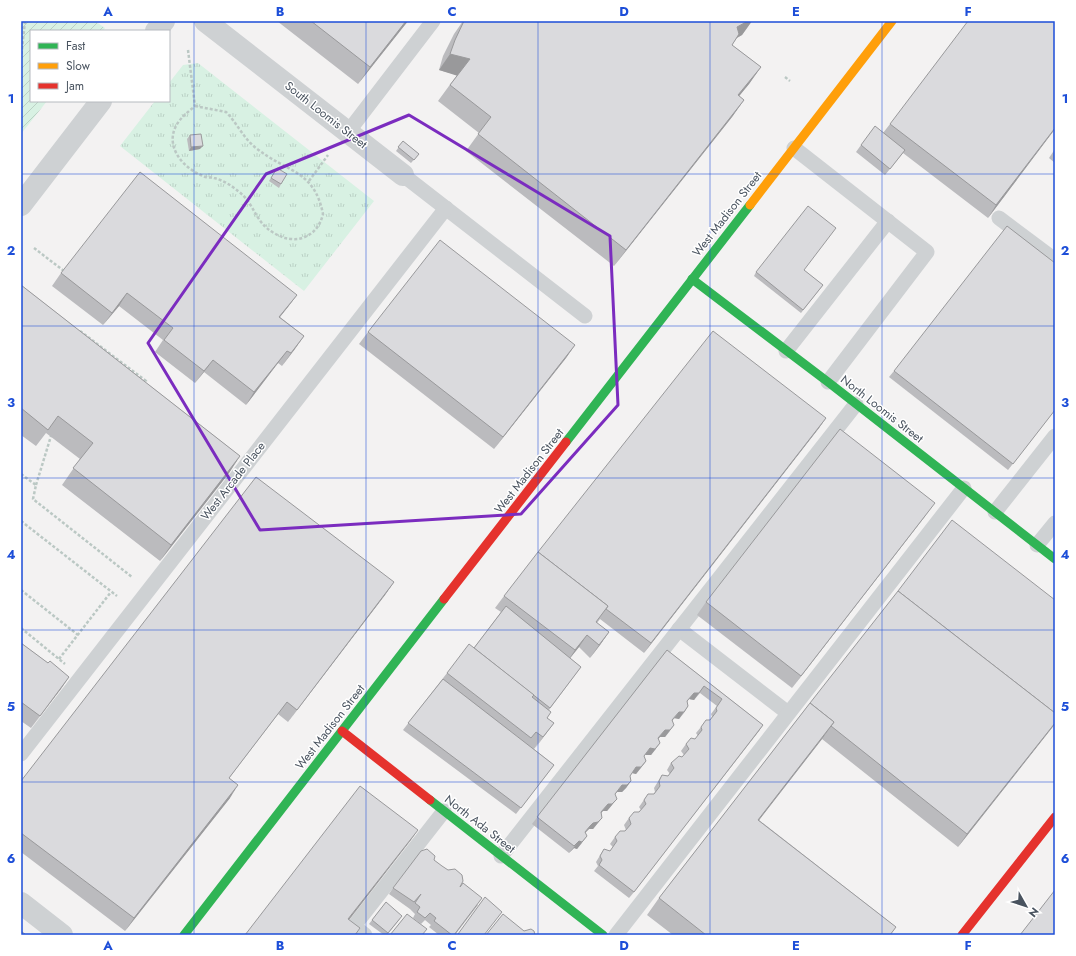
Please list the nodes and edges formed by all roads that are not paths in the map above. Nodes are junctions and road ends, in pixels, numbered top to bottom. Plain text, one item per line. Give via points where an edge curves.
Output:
1 (164, 21) edge
2 (206, 21) edge
3 (433, 21) edge
4 (892, 21) edge
5 (157, 30) edge
6 (100, 102) edge
7 (348, 132) junction
8 (794, 148) junction
9 (403, 175) joint
10 (21, 205) edge
11 (446, 208) junction
12 (999, 218) edge
13 (888, 221) junction
14 (1055, 260) edge
15 (692, 279) junction
16 (585, 316) dead end
17 (786, 350) junction
18 (828, 382) junction
19 (856, 404) junction
20 (1055, 436) edge
21 (964, 488) junction
22 (995, 512) junction
23 (1055, 523) edge
24 (1037, 546) junction
25 (1055, 560) edge
26 (679, 629) junction
27 (788, 713) junction
28 (342, 731) junction
29 (21, 754) edge
30 (444, 811) junction
31 (1055, 817) edge
32 (501, 856) junction
33 (21, 903) edge
34 (62, 935) edge
35 (184, 935) edge
36 (365, 935) edge
37 (603, 935) edge
38 (616, 935) edge
39 (962, 935) edge

1 - 5 street
2 - 7 street, South Loomis Street
3 - 7 lane
4 - 8 main road, West Madison Street
6 - 10 street
7 - 9 street, South Loomis Street
8 - 13 lane
8 - 15 main road, West Madison Street
9 - 11 lane, South Loomis Street
11 - 16 lane, South Loomis Street
11 - 29 lane, West Arcade Place
12 - 14 lane
13 - 17 lane
13 - 18 lane via 927,252
15 - 17 main road, North Loomis Street
15 - 28 main road, West Madison Street
17 - 18 main road, North Loomis Street
18 - 19 main road, North Loomis Street
19 - 21 main road, North Loomis Street
19 - 26 lane
20 - 22 lane
21 - 22 main road, North Loomis Street
21 - 27 lane
22 - 24 main road, North Loomis Street
23 - 24 lane
24 - 25 main road, North Loomis Street
26 - 27 lane
26 - 32 lane
27 - 38 lane
28 - 30 main road, North Ada Street
28 - 35 main road, West Madison Street
30 - 32 main road, North Ada Street
30 - 36 lane via 354,926
31 - 39 main road
32 - 37 main road, North Ada Street
33 - 34 street

